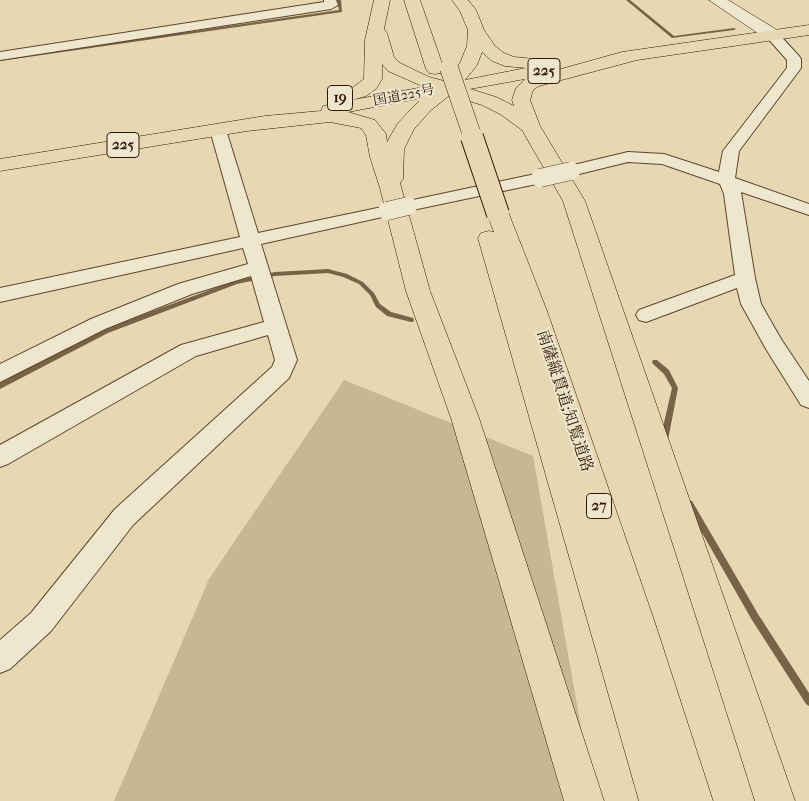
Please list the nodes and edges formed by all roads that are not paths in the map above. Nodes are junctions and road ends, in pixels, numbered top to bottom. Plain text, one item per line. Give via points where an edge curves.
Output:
1 (330, 0) edge
2 (382, 0) edge
3 (412, 0) edge
4 (426, 0) edge
5 (460, 0) edge
6 (717, 0) edge
7 (378, 22) junction
8 (476, 30) junction
9 (809, 30) edge
10 (771, 34) junction
11 (640, 54) junction
12 (0, 56) edge
13 (442, 68) junction
14 (449, 89) junction
15 (247, 125) junction
16 (530, 126) junction
17 (218, 130) junction
18 (0, 165) edge
19 (726, 180) junction
20 (395, 202) junction
21 (809, 210) edge
22 (490, 215) junction
23 (250, 241) junction
24 (260, 274) junction
25 (745, 278) junction
26 (0, 295) edge
27 (646, 315) dead end
28 (276, 326) junction
29 (0, 374) edge
30 (809, 399) edge
31 (0, 458) edge
32 (0, 659) edge
33 (584, 801) edge
34 (660, 801) edge
35 (693, 801) edge
36 (775, 801) edge

1 - 12 street via 330,5
2 - 7 highway, 19
3 - 13 highway
4 - 13 highway
5 - 8 highway
6 - 10 street
7 - 14 highway, 19 via 381,45 394,67
7 - 15 highway, 19 via 373,40 374,66 370,85 359,92
8 - 11 highway via 489,50 498,57 518,63 541,64
8 - 14 highway via 473,55
9 - 10 highway, 国道225号 / 225
10 - 11 highway, 国道225号 / 225
10 - 19 street via 794,59 794,68 731,151
11 - 14 highway, 国道225号 / 225
11 - 16 highway via 533,82 525,88 521,100
13 - 14 highway, 南薩縦貫道;知覧道路
14 - 15 highway, 国道225号 / 225
14 - 16 highway via 489,101
14 - 20 highway via 423,106 405,127 394,149
14 - 22 highway, 南薩縦貫道;知覧道路 / 27
15 - 17 highway, 国道225号 / 225
15 - 20 highway via 330,116 368,124 376,134 380,158
16 - 36 highway via 574,201
17 - 18 highway, 国道225号 / 225
17 - 23 street
19 - 20 street, bridge via 664,159 628,157 540,178
19 - 21 street
19 - 25 street via 733,194
20 - 23 street
20 - 33 highway via 418,291 465,418
22 - 34 highway, 南薩縦貫道;知覧道路 / 27
22 - 35 highway, 南薩縦貫道;知覧道路 / 27 via 535,310
23 - 24 street
23 - 26 street
24 - 28 street
24 - 29 street via 185,289 107,321
25 - 27 street
25 - 30 street via 752,304 773,344
28 - 31 street via 189,350
28 - 32 street via 286,360 280,372 124,517 41,622

